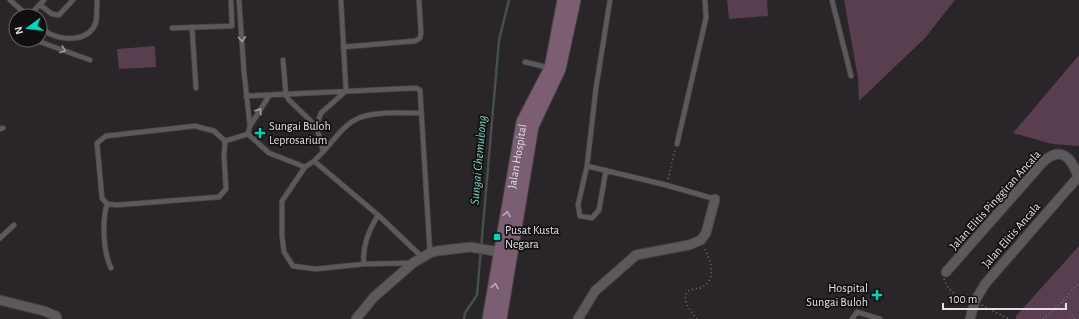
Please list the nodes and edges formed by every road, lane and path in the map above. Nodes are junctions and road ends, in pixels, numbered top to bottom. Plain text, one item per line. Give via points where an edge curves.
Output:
1 (10, 0) edge
2 (44, 0) edge
3 (73, 0) edge
4 (97, 0) edge
5 (231, 0) edge
6 (239, 0) edge
7 (419, 0) edge
8 (564, 0) edge
9 (574, 0) edge
10 (610, 0) edge
11 (705, 0) edge
12 (832, 0) edge
13 (341, 1) dead end
14 (40, 5) junction
15 (19, 8) edge
16 (37, 8) edge
17 (192, 27) junction
18 (172, 28) dead end
19 (48, 32) edge
20 (48, 45) edge
21 (343, 48) junction
22 (90, 60) dead end
23 (283, 60) dead end
24 (525, 62) dead end
25 (555, 68) junction
26 (851, 76) dead end
27 (196, 88) dead end
28 (346, 91) junction
29 (286, 95) junction
30 (246, 96) junction
31 (269, 96) junction
32 (421, 113) junction
33 (250, 126) junction
34 (316, 126) junction
35 (248, 134) junction
36 (226, 141) junction
37 (677, 144) joint
38 (323, 152) junction
39 (314, 161) junction
40 (587, 166) junction
41 (304, 167) junction
42 (606, 170) junction
43 (1078, 177) edge
44 (666, 185) junction
45 (715, 199) joint
46 (107, 204) junction
47 (378, 215) junction
48 (14, 225) dead end
49 (0, 238) edge
50 (701, 240) junction
51 (501, 252) junction
52 (426, 255) junction
53 (413, 263) junction
54 (364, 264) junction
55 (111, 268) dead end
56 (946, 272) joint
57 (1079, 283) edge
58 (0, 300) edge
59 (975, 301) junction
60 (1062, 302) junction
61 (965, 303) dead end
62 (970, 317) edge
63 (57, 319) edge
64 (356, 319) edge
65 (489, 319) edge
66 (500, 319) edge
67 (578, 319) edge
68 (697, 319) edge
69 (852, 319) edge
70 (880, 319) edge
71 (1009, 319) edge
72 (1043, 319) edge
73 (1075, 319) edge

1 - 15 lane
2 - 14 lane
3 - 14 lane via 59,15 52,14
4 - 19 lane via 96,22 88,35 68,38
5 - 17 lane via 232,26
6 -> 30 lane
7 - 21 lane via 420,38 415,41
8 - 25 main road, Jalan Hospital
9 - 25 main road, Jalan Hospital
10 - 40 lane
11 - 37 lane via 706,18
12 - 26 lane
13 - 21 lane
14 - 16 lane
17 - 18 lane
17 - 27 lane
20 -> 22 lane
21 - 28 lane
23 - 29 lane
24 - 25 lane
25 - 51 main road, Jalan Hospital via 532,126
28 - 29 lane
28 - 32 lane via 416,88 420,90
28 - 34 lane via 321,113
29 - 31 lane
29 - 34 lane
30 - 31 lane
30 - 33 lane
33 -> 31 lane
32 - 38 lane via 370,114 359,117
32 - 52 lane
33 - 35 lane
34 - 38 lane
35 - 36 lane
35 - 41 lane via 269,153
36 - 46 lane via 226,189 219,197
36 - 46 lane via 214,132 195,126 106,136 97,142 102,198
37 - 44 path
38 - 39 lane
39 - 41 lane
39 - 47 lane
40 - 42 lane
40 - 42 lane via 578,205 580,216 592,218 599,210
41 - 54 lane via 282,200 284,252 293,266 316,269
42 - 44 lane
43 - 56 street, Jalan Elitis Pinggiran Ancala via 1075,166 1067,157 1059,154 1050,156
43 - 59 street, Jalan Elitis Ancala via 985,284
44 - 45 lane
45 - 50 street via 706,233
46 - 55 lane via 105,251
47 - 52 lane
47 - 54 lane via 365,243
48 - 49 lane
50 - 67 street via 636,256 594,291
50 - 68 path via 711,266 711,278 701,288 686,294 686,299
51 - 52 street via 470,247
65 -> 51 main road, Jalan Hospital
51 - 66 main road, Jalan Hospital
52 - 53 street
53 - 54 lane
53 - 64 street via 374,297
56 - 61 path via 943,278 945,284
57 - 60 path
58 - 63 street via 44,311 56,316
59 - 62 street, Jalan Elitis Ancala
59 - 71 path
60 - 72 path
60 - 73 path
69 - 70 lane via 857,312

